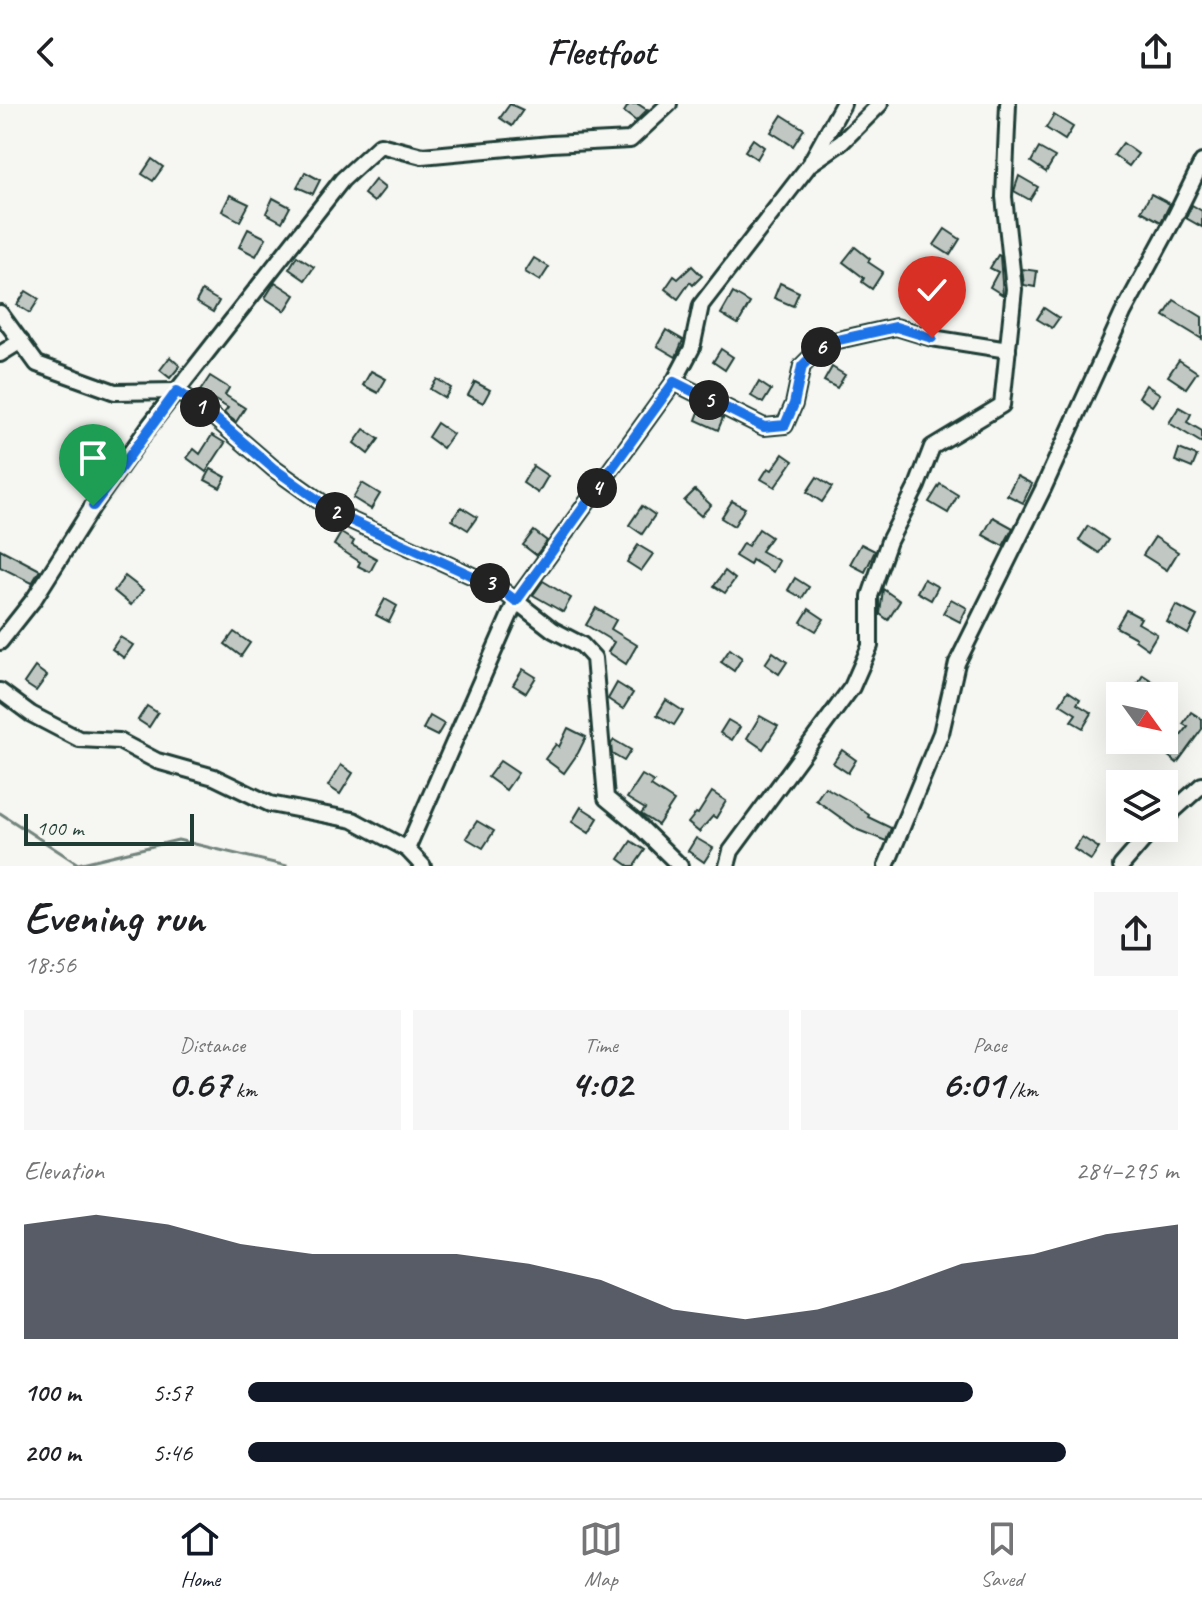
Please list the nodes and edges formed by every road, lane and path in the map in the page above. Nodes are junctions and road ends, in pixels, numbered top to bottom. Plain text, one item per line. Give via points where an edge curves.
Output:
1 (669, 104) edge
2 (843, 104) edge
3 (880, 104) edge
4 (1008, 104) edge
5 (1202, 162) edge
6 (810, 164) junction
7 (0, 313) edge
8 (21, 341) junction
9 (1008, 350) junction
10 (0, 354) edge
11 (674, 382) junction
12 (177, 391) junction
13 (516, 601) junction
14 (0, 642) edge
15 (0, 691) edge
16 (1202, 785) edge
17 (1178, 806) edge
18 (1142, 842) edge
19 (407, 849) junction
20 (423, 866) edge
21 (680, 866) edge
22 (727, 866) edge
23 (886, 866) edge
24 (1121, 866) edge

1 - 12 street via 630,140 422,156 380,145 342,180
2 - 6 street
3 - 6 street via 842,142
4 - 9 street via 1004,197 1014,289
5 - 23 street via 1123,313 957,663 941,733
6 - 11 street via 701,305 692,348
7 - 8 street
8 - 10 street
8 - 12 street via 37,364 115,392
9 - 11 street via 896,327 825,343 802,366 785,425 764,427
9 - 22 street via 1002,405 932,447 870,596 870,646 852,687 731,851
11 - 13 street
12 - 13 street via 339,515 499,588
12 - 14 street
13 - 19 street
13 - 21 street via 594,658 606,798
15 - 19 street via 79,739 119,741 270,804 353,820
16 - 17 street
18 - 24 street
19 - 20 street

